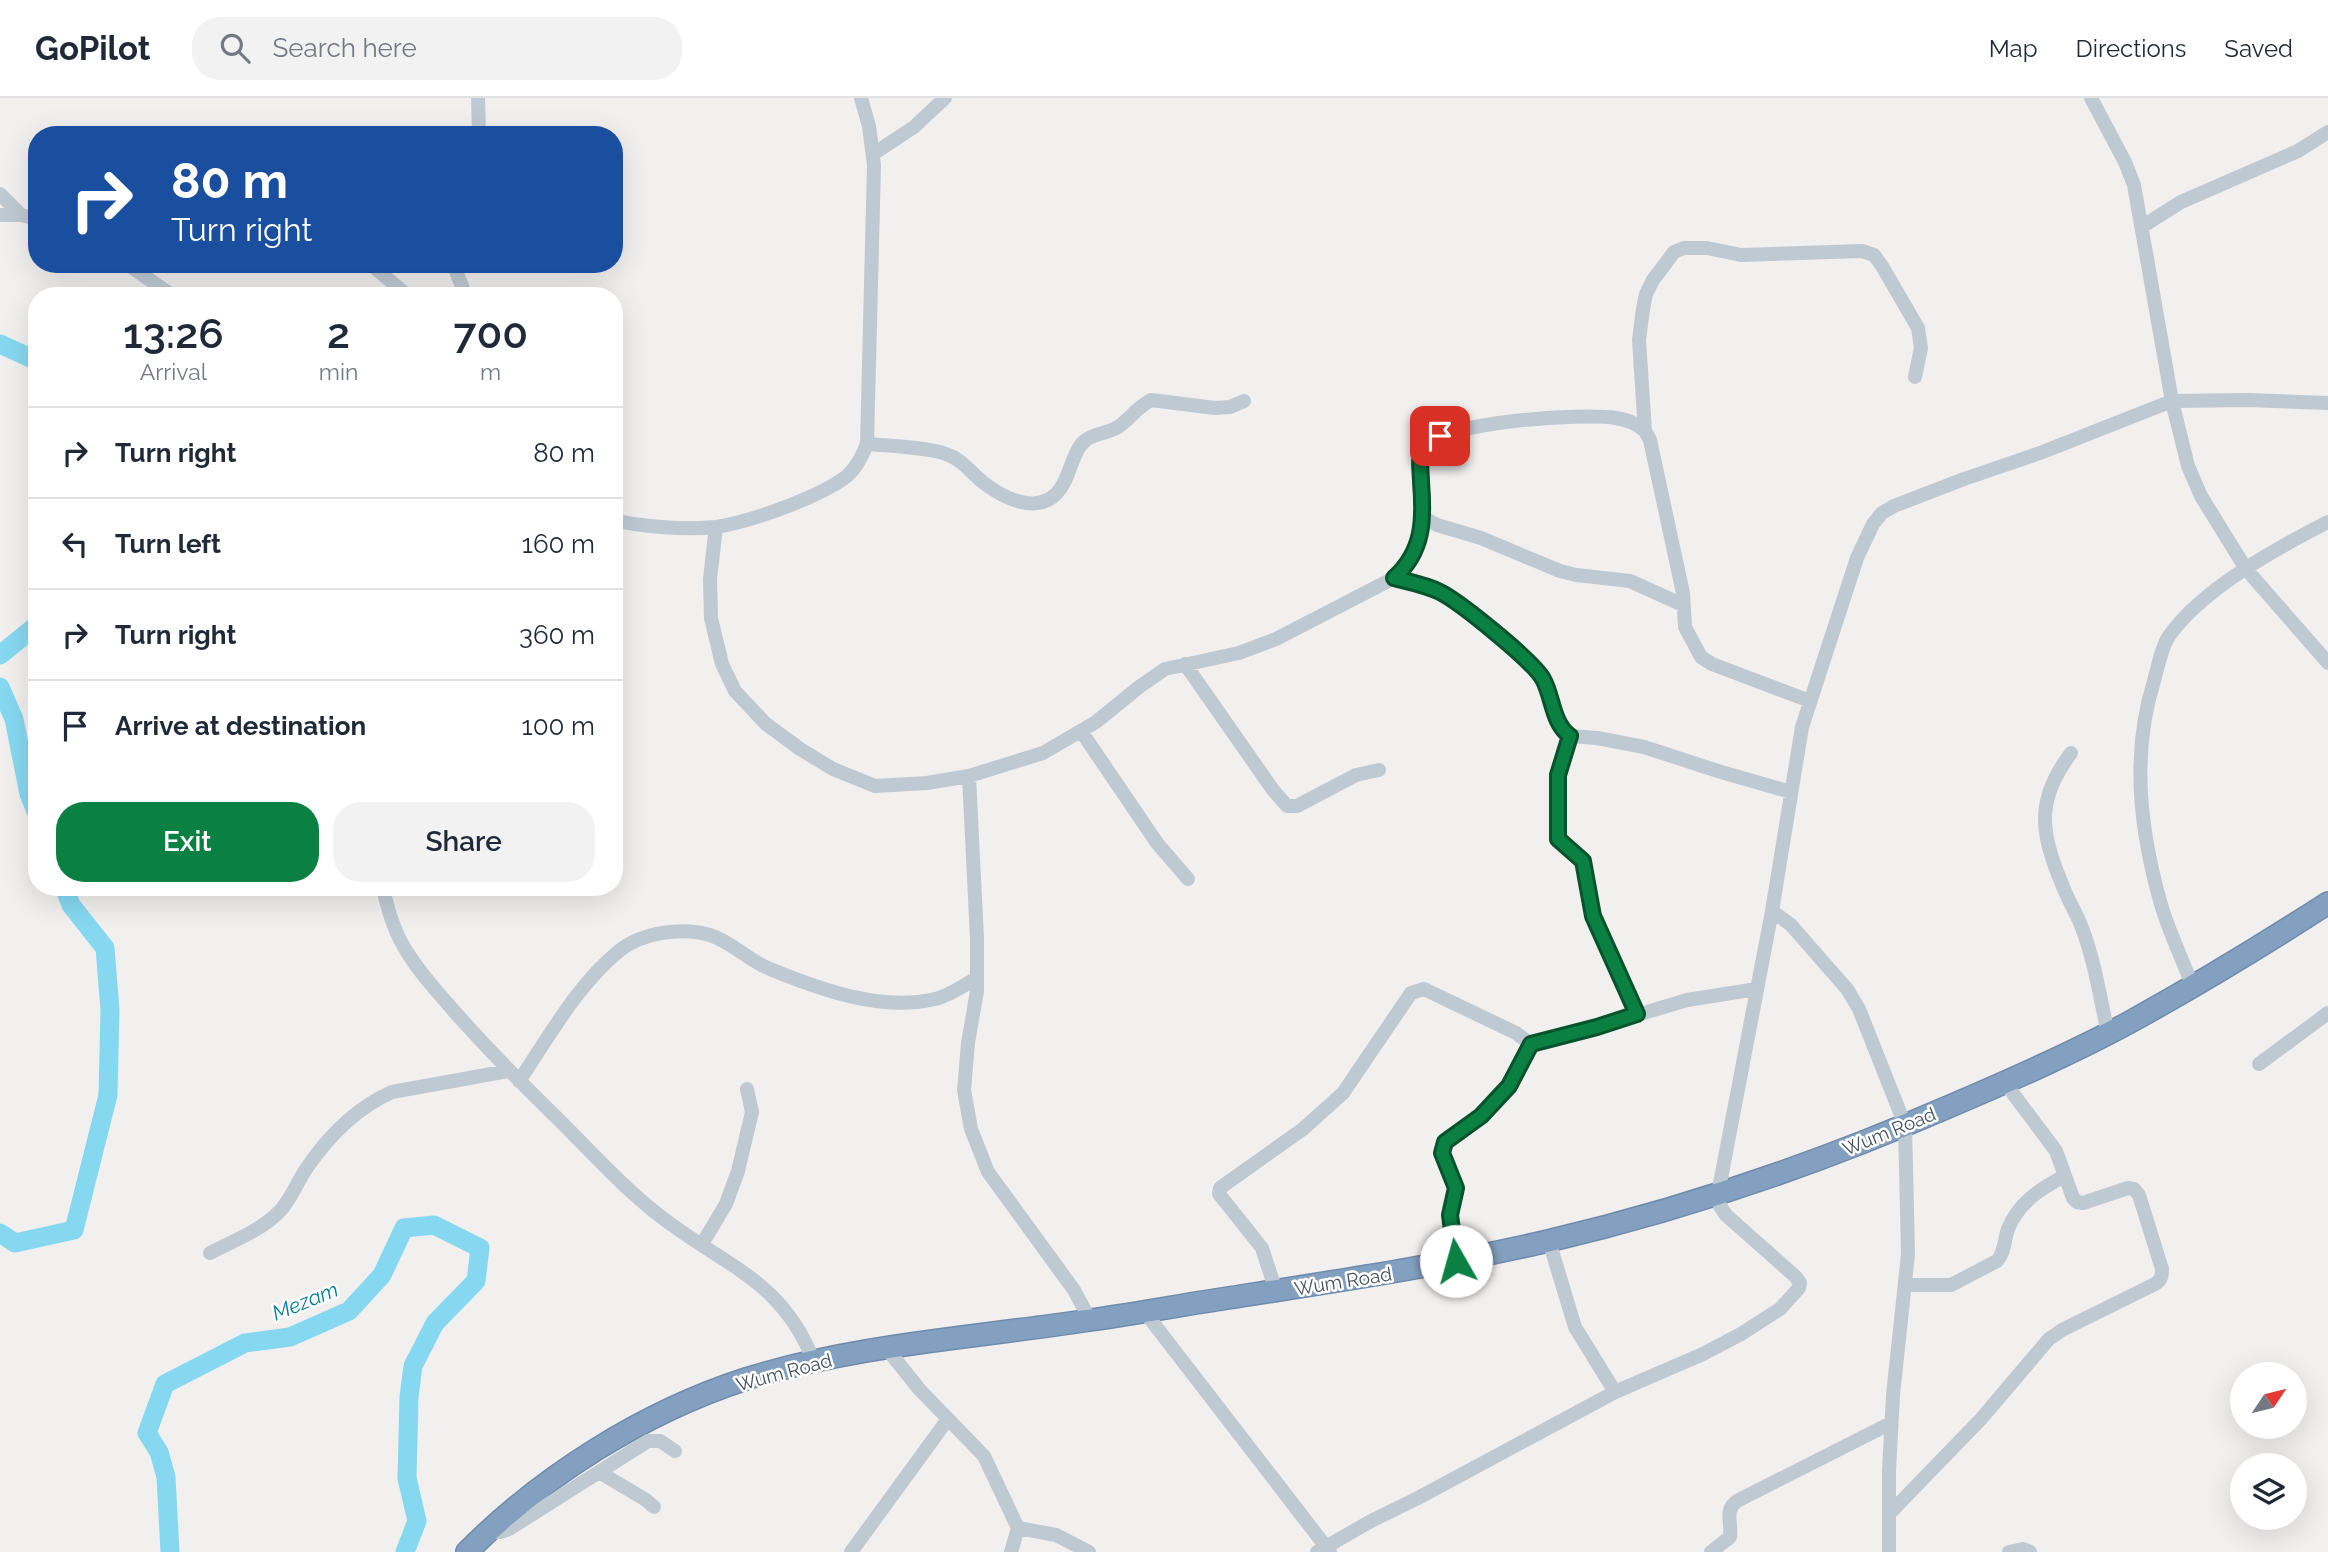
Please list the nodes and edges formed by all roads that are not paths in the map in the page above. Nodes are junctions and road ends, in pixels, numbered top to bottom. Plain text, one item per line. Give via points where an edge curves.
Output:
1 (478, 98) edge
2 (861, 98) edge
3 (945, 98) edge
4 (2091, 98) edge
5 (479, 126) edge
6 (2328, 132) edge
7 (873, 154) junction
8 (0, 194) edge
9 (0, 215) edge
10 (22, 215) junction
11 (28, 217) edge
12 (2143, 226) junction
13 (140, 273) edge
14 (381, 273) edge
15 (160, 287) edge
16 (397, 287) edge
17 (1915, 377) dead end
18 (1244, 401) dead end
19 (2172, 401) junction
20 (2328, 403) edge
21 (1645, 431) junction
22 (867, 444) junction
23 (623, 522) edge
24 (1422, 522) junction
25 (2328, 522) edge
26 (716, 527) junction
27 (2246, 569) junction
28 (1394, 578) junction
29 (1683, 605) junction
30 (2327, 661) edge
31 (1185, 664) junction
32 (1810, 701) junction
33 (1081, 731) junction
34 (1570, 736) junction
35 (2071, 753) dead end
36 (1380, 770) dead end
37 (969, 776) junction
38 (1791, 792) junction
39 (1188, 879) dead end
40 (386, 896) edge
41 (2328, 903) edge
42 (1772, 911) junction
43 (977, 978) junction
44 (2192, 985) junction
45 (1757, 989) junction
46 (2328, 1013) edge
47 (1637, 1014) junction
48 (2108, 1032) junction
49 (1531, 1044) junction
50 (2259, 1064) dead end
51 (508, 1070) junction
52 (519, 1082) junction
53 (2005, 1083) junction
54 (747, 1089) dead end
55 (1905, 1125) junction
56 (2065, 1177) junction
57 (1718, 1194) junction
58 (1549, 1241) junction
59 (702, 1244) junction
60 (210, 1253) dead end
61 (1456, 1261) junction
62 (1905, 1284) junction
63 (1276, 1291) junction
64 (1144, 1311) junction
65 (1090, 1320) junction
66 (887, 1349) junction
67 (814, 1362) junction
68 (1615, 1392) junction
69 (948, 1419) junction
70 (1891, 1423) junction
71 (675, 1451) dead end
72 (599, 1472) junction
73 (654, 1507) dead end
74 (1889, 1514) junction
75 (1018, 1528) junction
76 (486, 1532) junction
77 (1324, 1550) edge
78 (467, 1552) edge
79 (851, 1552) edge
80 (1011, 1552) edge
81 (1089, 1552) edge
82 (1711, 1552) edge
83 (1889, 1552) edge
84 (2009, 1552) edge
85 (2030, 1552) edge

1 - 5 street
2 - 7 street
3 - 7 street via 914,127
4 - 12 street via 2130,173
6 - 12 street via 2298,151 2181,202
7 - 22 street
8 - 10 street
9 - 10 street
10 - 11 street
12 - 19 street
13 - 15 street
14 - 16 street
17 - 21 street via 1921,348 1918,328 1874,255 1862,251 1741,255 1684,248 1674,252 1646,294 1639,340
18 - 22 street via 1215,408 1156,400 1144,403 1118,427 1086,439 1056,495 1035,504 1000,495 946,453
19 - 20 street
19 - 27 street via 2188,466 2201,496
19 - 32 street via 1882,513 1857,558
21 - 24 street via 1614,417 1562,417 1490,424 1440,436 1422,452
21 - 29 street via 1664,500
22 - 26 street via 847,476 809,497
23 - 26 street
24 - 28 street via 1416,551
24 - 29 street via 1481,538 1568,573 1630,581
25 - 27 street
26 - 37 street via 710,618 722,664 735,691 766,724 833,769 875,786
27 - 30 street
27 - 44 street via 2183,617 2166,639 2148,699 2139,756 2143,830 2160,903
28 - 31 street via 1276,639 1240,653
28 - 34 street via 1442,593 1516,650 1542,677 1562,730
29 - 32 street via 1685,626 1701,657
31 - 33 street via 1165,669
31 - 36 street via 1287,806 1297,806 1356,775
32 - 38 street
33 - 37 street via 1043,752
33 - 39 street via 1157,843
34 - 38 street via 1644,747
34 - 47 street via 1558,775 1557,836 1583,861 1593,916
35 - 48 street via 2049,788 2045,821 2054,863 2092,957
37 - 43 street
38 - 42 street
40 - 51 street via 404,947
41 - 44 highway, Wum Road
42 - 45 street
42 - 55 street via 1816,951 1853,999
43 - 52 street via 937,999 874,1001 767,969 710,936 683,932 649,935 620,950 580,992
43 - 65 street via 964,1090 971,1129 988,1172 1074,1290
44 - 48 highway, Wum Road
45 - 47 street via 1687,1000
45 - 57 street
46 - 50 street
47 - 49 street
48 - 53 highway, Wum Road
49 - 61 street via 1509,1086 1481,1116 1442,1146 1456,1188 1450,1215
49 - 63 street via 1424,989 1411,993 1343,1093 1303,1129 1220,1188 1219,1194 1262,1248
51 - 52 street
51 - 60 street via 377,1098 335,1133 281,1211
52 - 59 street via 611,1174
53 - 55 highway, Wum Road
53 - 56 street via 2056,1151
54 - 59 street via 752,1112 738,1171 726,1204
55 - 57 highway, Wum Road
55 - 62 street
56 - 62 street via 2043,1187 2017,1212 1997,1261 1951,1285
56 - 74 street via 2077,1202 2134,1189 2162,1276 2049,1339 1981,1419
57 - 58 highway, Wum Road
57 - 68 street via 1726,1215 1796,1277 1799,1288 1780,1309 1741,1334
58 - 61 highway, Wum Road
58 - 68 street via 1575,1327
59 - 67 street via 770,1292 800,1329
61 - 63 highway, Wum Road
62 - 70 street
63 - 64 highway, Wum Road
64 - 65 highway, Wum Road
64 - 77 street
65 - 66 highway, Wum Road
66 - 67 highway, Wum Road
66 - 69 street
67 - 76 highway, Wum Road via 746,1380 640,1425 539,1488
68 - 77 street
69 - 75 street via 984,1456
69 - 79 street
70 - 74 street
70 - 82 street via 1730,1505 1730,1537
71 - 72 street via 660,1441 648,1441
72 - 73 street
72 - 76 street via 509,1529
74 - 83 street
75 - 80 street
75 - 81 street via 1056,1535
76 - 78 highway, Wum Road
84 - 85 street

